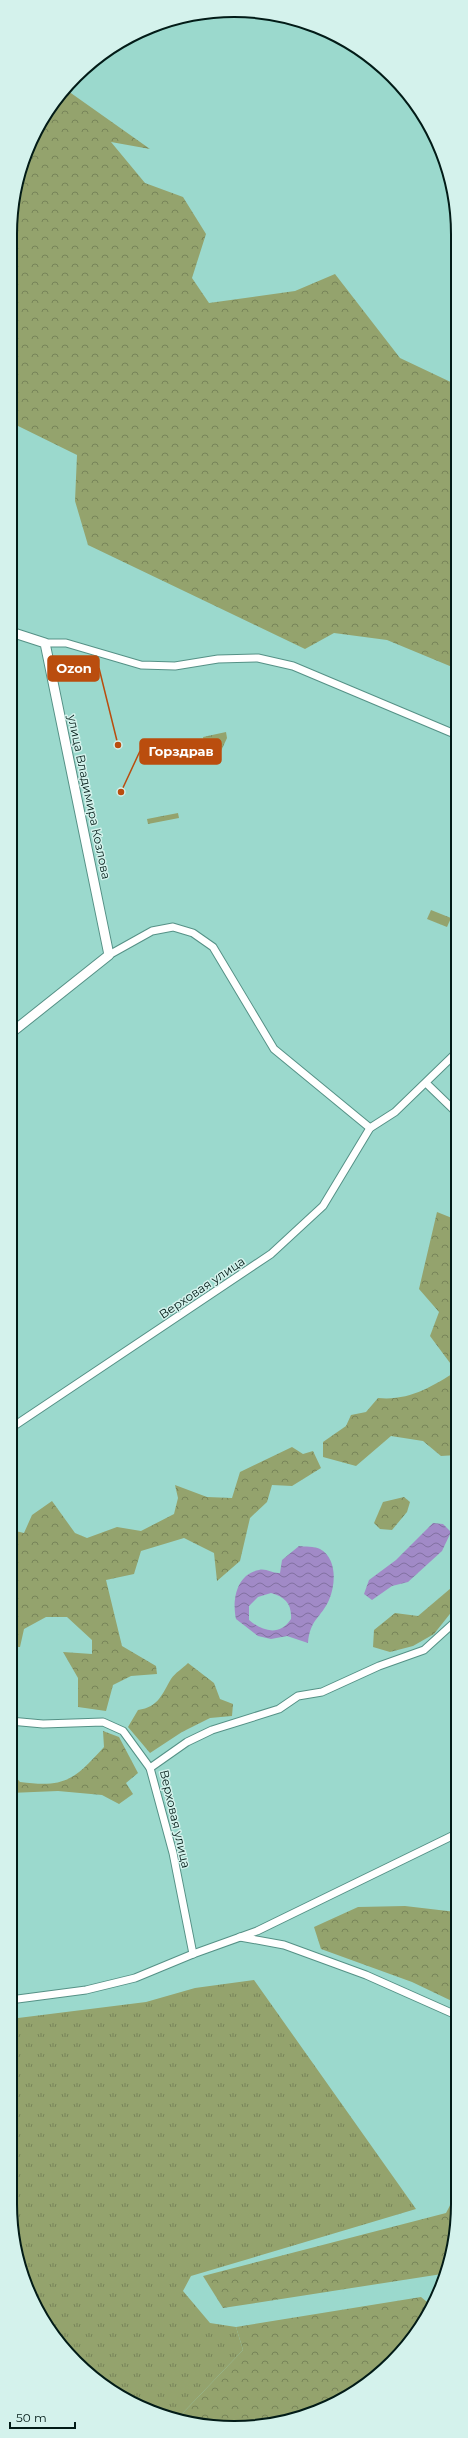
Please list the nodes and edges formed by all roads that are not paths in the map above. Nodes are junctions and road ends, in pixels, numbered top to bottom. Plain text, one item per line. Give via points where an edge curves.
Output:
1 (17, 634) edge
2 (46, 643) junction
3 (451, 732) edge
4 (109, 955) junction
5 (17, 1028) edge
6 (451, 1058) edge
7 (426, 1083) junction
8 (451, 1107) edge
9 (370, 1128) junction
10 (17, 1424) edge
11 (451, 1625) edge
12 (17, 1722) edge
13 (150, 1768) junction
14 (451, 1836) edge
15 (240, 1937) junction
16 (192, 1954) junction
17 (17, 1999) edge
18 (451, 2014) edge

1 - 2 street
2 - 3 street via 66,643 141,665 175,666 218,659 258,658 293,666
2 - 4 street, улица Владимира Козлова
4 - 5 street
4 - 9 street via 152,931 173,927 193,933 213,947 274,1049
6 - 7 street
7 - 8 street
7 - 9 street via 395,1112
9 - 10 street, Верховая улица via 323,1206 271,1254
11 - 13 street, Верховая улица via 424,1650 379,1666 322,1692 298,1696 279,1709 212,1730 187,1742
12 - 13 street via 43,1724 103,1722 123,1731
13 - 16 street, Верховая улица via 172,1853
14 - 15 street
15 - 16 street
15 - 18 street via 284,1945 366,1975
16 - 17 street via 128,1980 86,1990

